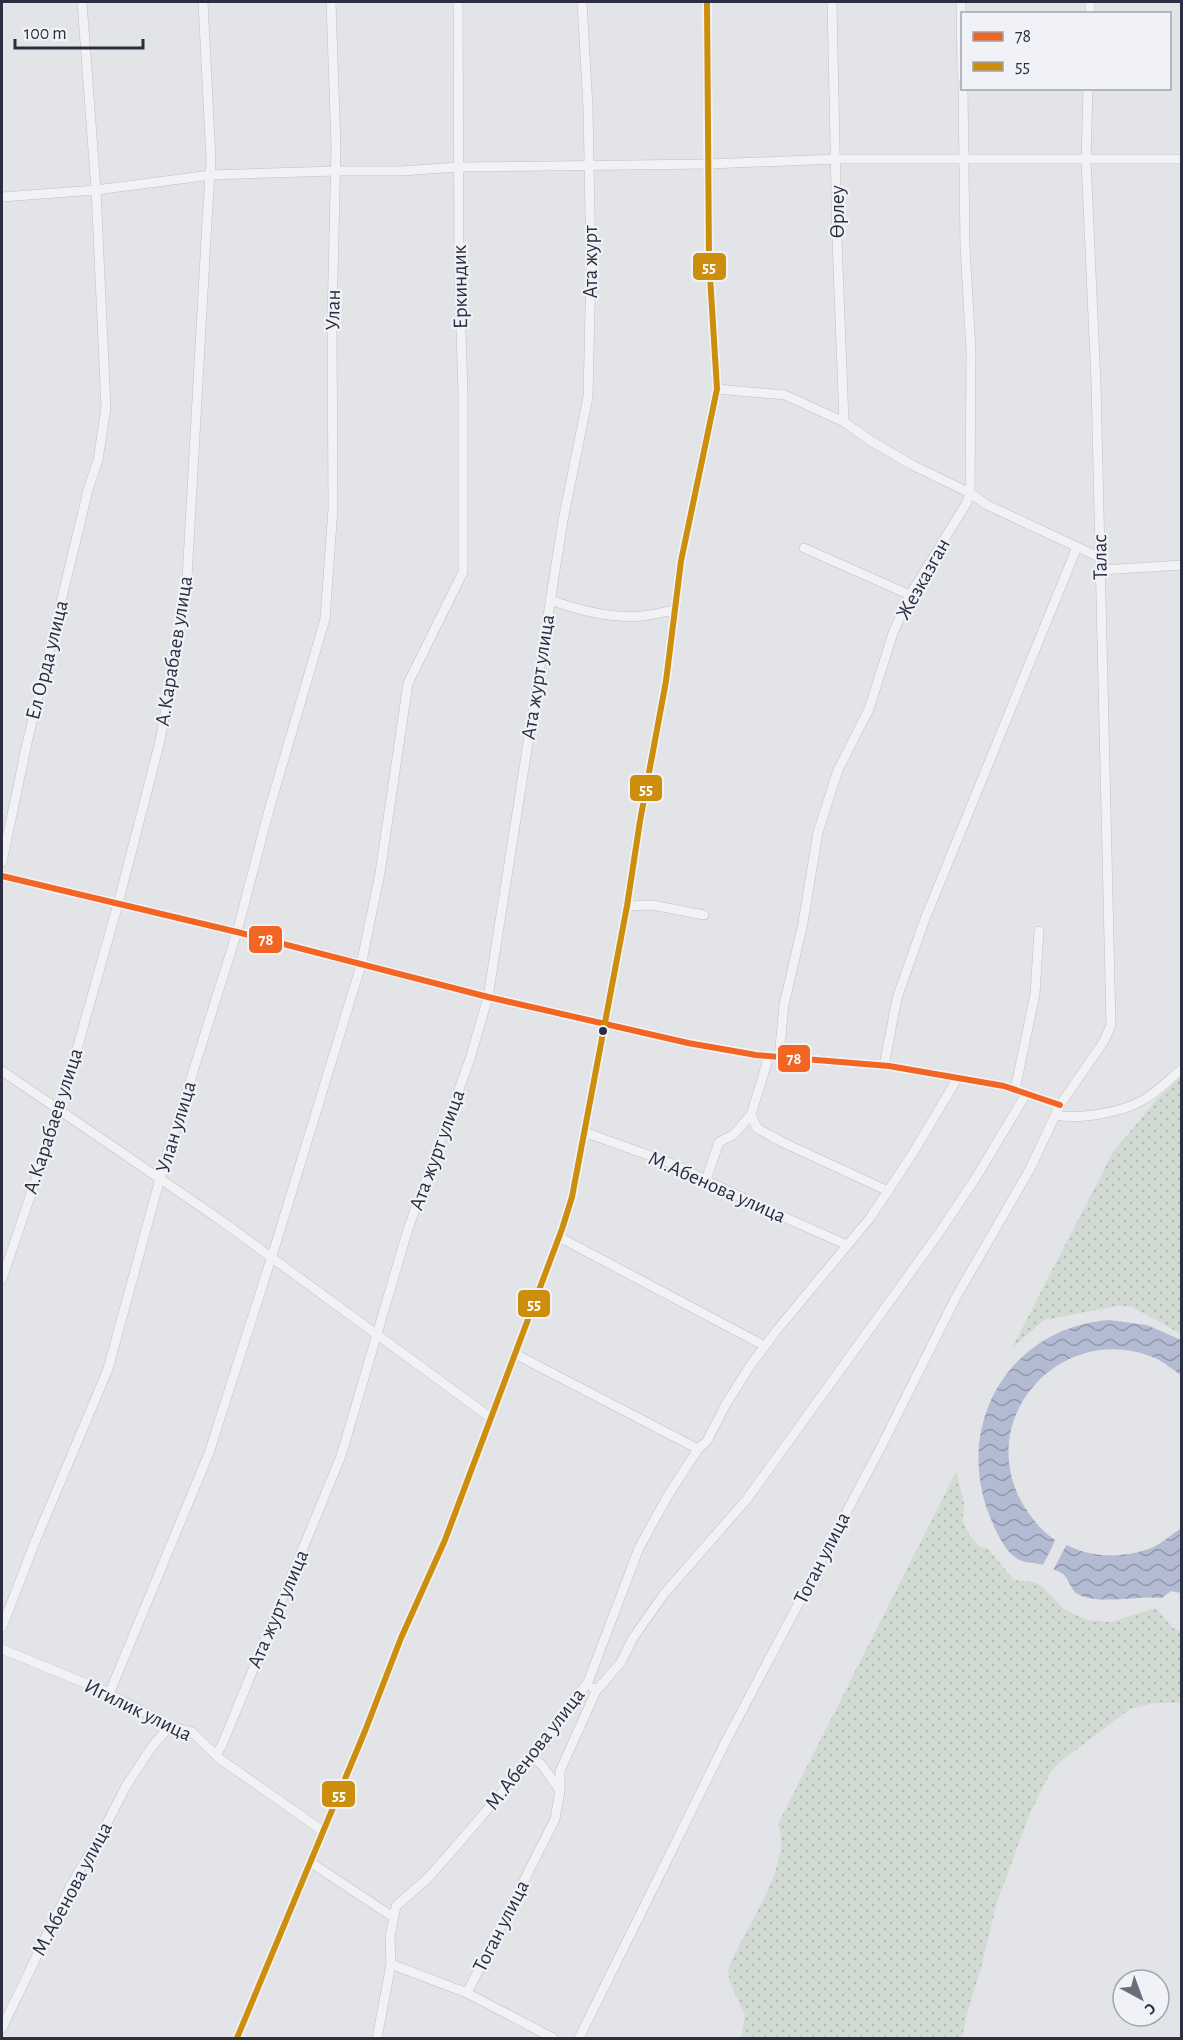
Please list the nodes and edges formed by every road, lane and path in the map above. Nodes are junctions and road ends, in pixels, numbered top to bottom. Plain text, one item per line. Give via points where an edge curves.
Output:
1 (82, 2) edge
2 (203, 2) edge
3 (331, 2) edge
4 (458, 2) edge
5 (582, 2) edge
6 (707, 2) edge
7 (832, 2) edge
8 (963, 90) edge
9 (1088, 90) edge
10 (837, 159) junction
11 (1182, 159) edge
12 (965, 160) junction
13 (1086, 160) junction
14 (709, 164) junction
15 (590, 165) junction
16 (458, 167) junction
17 (335, 171) junction
18 (211, 175) junction
19 (96, 190) junction
20 (2, 197) edge
21 (717, 389) junction
22 (844, 422) junction
23 (970, 493) junction
24 (563, 520) joint
25 (1077, 547) junction
26 (804, 548) dead end
27 (1101, 558) junction
28 (1182, 565) edge
29 (1102, 570) junction
30 (910, 595) junction
31 (550, 600) junction
32 (675, 610) junction
33 (325, 619) joint
34 (2, 862) edge
35 (2, 876) edge
36 (118, 904) junction
37 (627, 906) junction
38 (704, 915) dead end
39 (1039, 931) dead end
40 (237, 932) junction
41 (361, 965) junction
42 (488, 997) junction
43 (605, 1024) junction
44 (1111, 1025) joint
45 (774, 1057) junction
46 (884, 1066) junction
47 (1182, 1069) edge
48 (2, 1071) edge
49 (957, 1079) junction
50 (1015, 1090) junction
51 (1026, 1094) junction
52 (1060, 1105) junction
53 (60, 1109) junction
54 (751, 1115) junction
55 (1056, 1115) junction
56 (584, 1132) junction
57 (160, 1178) junction
58 (706, 1180) junction
59 (888, 1191) junction
60 (560, 1237) junction
61 (847, 1245) junction
62 (271, 1258) junction
63 (2, 1279) edge
64 (376, 1336) junction
65 (765, 1346) junction
66 (515, 1354) junction
67 (491, 1418) junction
68 (698, 1449) junction
69 (2, 1627) edge
70 (2, 1649) edge
71 (588, 1682) junction
72 (596, 1691) junction
73 (109, 1694) junction
74 (170, 1725) junction
75 (216, 1755) junction
76 (532, 1757) junction
77 (560, 1791) junction
78 (323, 1831) junction
79 (310, 1862) junction
80 (393, 1917) junction
81 (391, 1964) junction
82 (467, 1994) junction
83 (2, 2028) edge
84 (237, 2038) edge
85 (377, 2038) edge
86 (553, 2038) edge
87 (579, 2038) edge

1 - 19 street, Ел Орда улица
2 - 18 street, А.Карабаев улица
3 - 17 street, Улан
4 - 16 street, Еркиндик
5 - 15 street, Ата журт
6 - 14 street
7 - 10 street, Өрлеу
8 - 12 street, Жезказган
9 - 13 street, Талас
10 - 12 street
10 - 14 street
10 - 22 street, Өрлеу
11 - 13 street
12 - 13 street
12 - 23 street, Жезказган via 971,351
13 - 27 street, Талас
14 - 15 street
14 - 21 street via 709,260
15 - 16 street
15 - 24 street, Ата журт via 588,397
16 - 17 street
16 - 41 street, Еркиндик via 463,572 408,683 380,873
17 - 18 street
17 - 33 street, Улан via 333,508
18 - 19 street
18 - 36 street, А.Карабаев улица via 186,596 160,741
19 - 20 street
19 - 34 street, Ел Орда улица via 106,408 98,460
21 - 22 street via 785,395
21 - 32 street via 681,561
22 - 23 street via 912,465
23 - 25 street via 987,506
23 - 30 street, Жезказган
24 - 31 street, Ата журт улица
25 - 27 street
25 - 46 street via 925,918 897,998
26 - 30 street
27 - 29 street, Талас
28 - 29 street
29 - 44 street, Талас
30 - 45 street, Жезказган via 893,633 869,709 838,770 818,832
31 - 32 street via 611,614 641,616
31 - 42 street, Ата журт улица
32 - 37 street
33 - 40 street, Улан улица
35 - 36 street
36 - 40 street
36 - 53 street, А.Карабаев улица
37 - 38 street via 652,905
37 - 43 street
39 - 50 street via 1035,994
40 - 41 street
40 - 57 street, Улан улица
41 - 42 street
41 - 62 street
42 - 43 street
42 - 64 street, Ата журт улица via 470,1059 408,1229
43 - 45 street
43 - 56 street
44 - 52 street, Тоган улица
45 - 46 street
45 - 54 street, Жезказган
46 - 49 street
47 - 55 street via 1134,1104 1079,1117
48 - 53 street
49 - 50 street
49 - 59 street, М.Абенова улица
50 - 51 street
51 - 52 street
51 - 72 street, Тоган улица via 939,1233 747,1498 664,1594 621,1662
52 - 55 street, Тоган улица
53 - 57 street
53 - 63 street, А.Карабаев улица
54 - 58 street via 733,1135 719,1142
54 - 59 street via 757,1128
55 - 87 street, Тоган улица via 1030,1169 956,1297 725,1743
56 - 58 street, М.Абенова улица via 674,1164
56 - 60 street
57 - 62 street
57 - 69 street, Улан улица via 108,1369
58 - 61 street, М.Абенова улица
59 - 61 street, М.Абенова улица
60 - 65 street
60 - 66 street
61 - 65 street, М.Абенова улица
62 - 64 street
62 - 73 street via 209,1453
64 - 67 street
64 - 75 street, Ата журт улица via 341,1456
65 - 68 street, М.Абенова улица via 726,1404 707,1441
66 - 67 street
66 - 68 street
67 - 78 street via 445,1540
68 - 71 street, М.Абенова улица via 639,1548
70 - 73 street, Игилик улица
71 - 72 street
71 - 76 street, М.Абенова улица
72 - 77 street, Тоган улица via 560,1771
73 - 74 street, Игилик улица
74 - 75 street, Игилик улица via 192,1732
74 - 83 street, М.Абенова улица via 126,1786 66,1895
75 - 78 street, Игилик улица
76 - 77 street
76 - 80 street, М.Абенова улица via 428,1878 396,1906
77 - 82 street, Тоган улица via 555,1819
78 - 79 street
79 - 80 street
79 - 84 street
80 - 81 street
81 - 82 street, Тоган улица
81 - 85 street
82 - 86 street, Тоган улица

